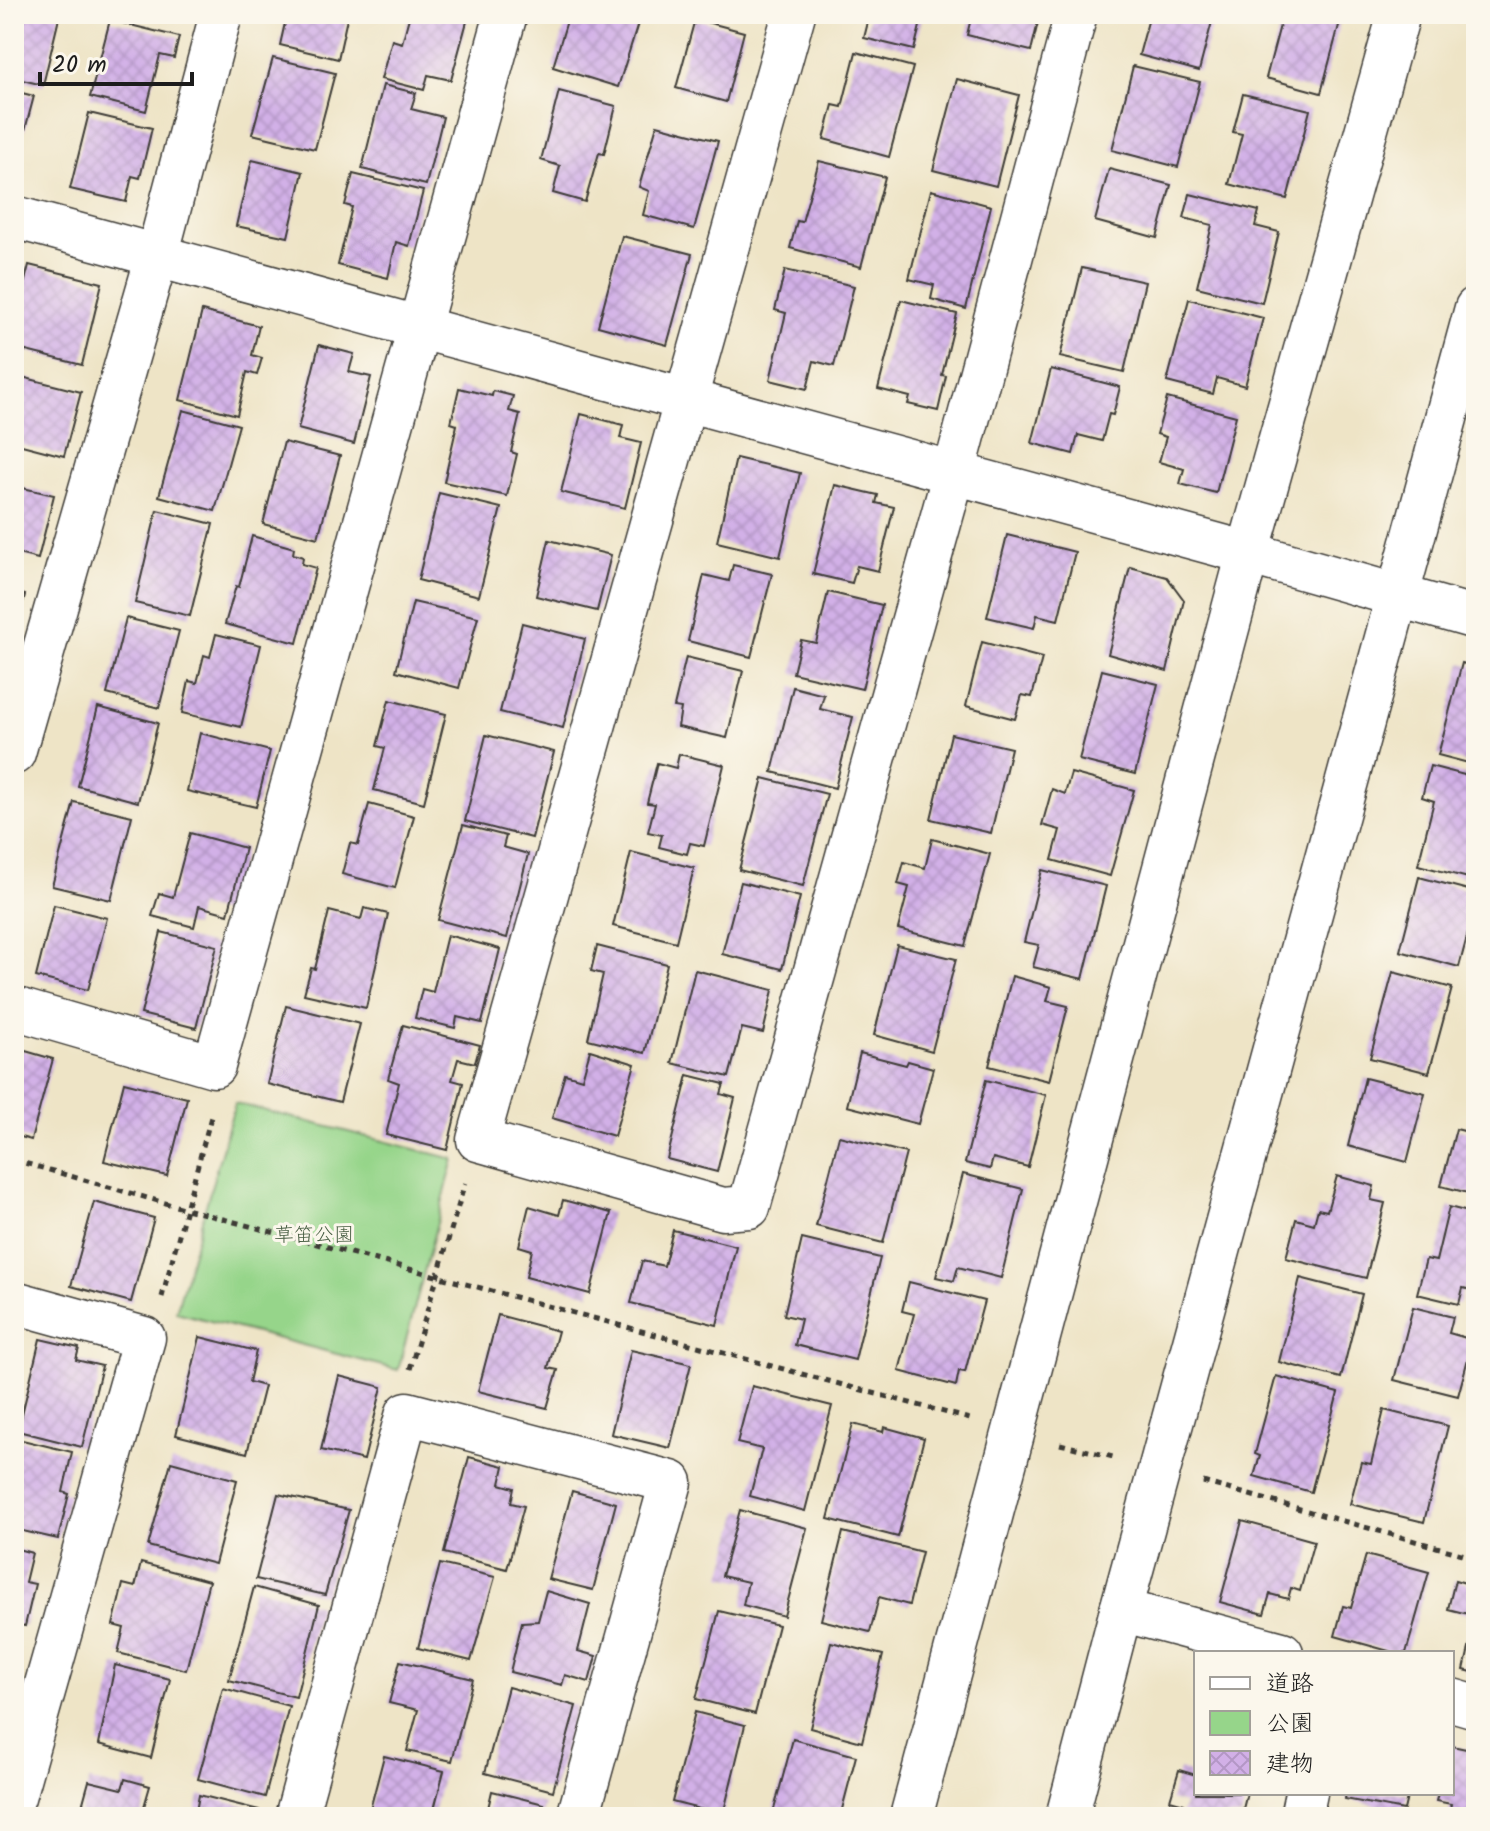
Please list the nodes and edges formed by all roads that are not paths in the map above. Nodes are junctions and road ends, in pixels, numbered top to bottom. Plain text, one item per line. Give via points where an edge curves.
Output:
1 (221, 14) edge
2 (506, 14) edge
3 (794, 14) edge
4 (1076, 14) edge
5 (1399, 14) edge
6 (14, 217) edge
7 (157, 256) junction
8 (1476, 308) edge
9 (420, 327) junction
10 (687, 400) junction
11 (954, 473) junction
12 (1248, 553) junction
13 (1397, 597) junction
14 (1476, 618) edge
15 (14, 753) edge
16 (14, 1008) edge
17 (14, 1302) edge
18 (1121, 1610) junction
19 (1275, 1651) edge
20 (1454, 1701) edge
21 (1476, 1707) edge
22 (1306, 1795) edge
23 (14, 1797) edge
24 (296, 1817) edge
25 (578, 1817) edge
26 (911, 1817) edge
27 (1067, 1817) edge
28 (1301, 1817) edge

1 - 7 street
2 - 9 street
3 - 10 street
4 - 11 street
5 - 12 street
6 - 7 street
7 - 9 street
7 - 15 street
8 - 13 street
9 - 10 street
9 - 16 street via 214,1066
10 - 11 street
10 - 11 street via 478,1140 723,1209 749,1207
11 - 12 street
12 - 13 street
12 - 26 street
13 - 14 street
13 - 18 street
17 - 23 street via 144,1338
18 - 19 street
18 - 27 street
20 - 21 street
22 - 28 street
24 - 25 street via 407,1413 671,1482

